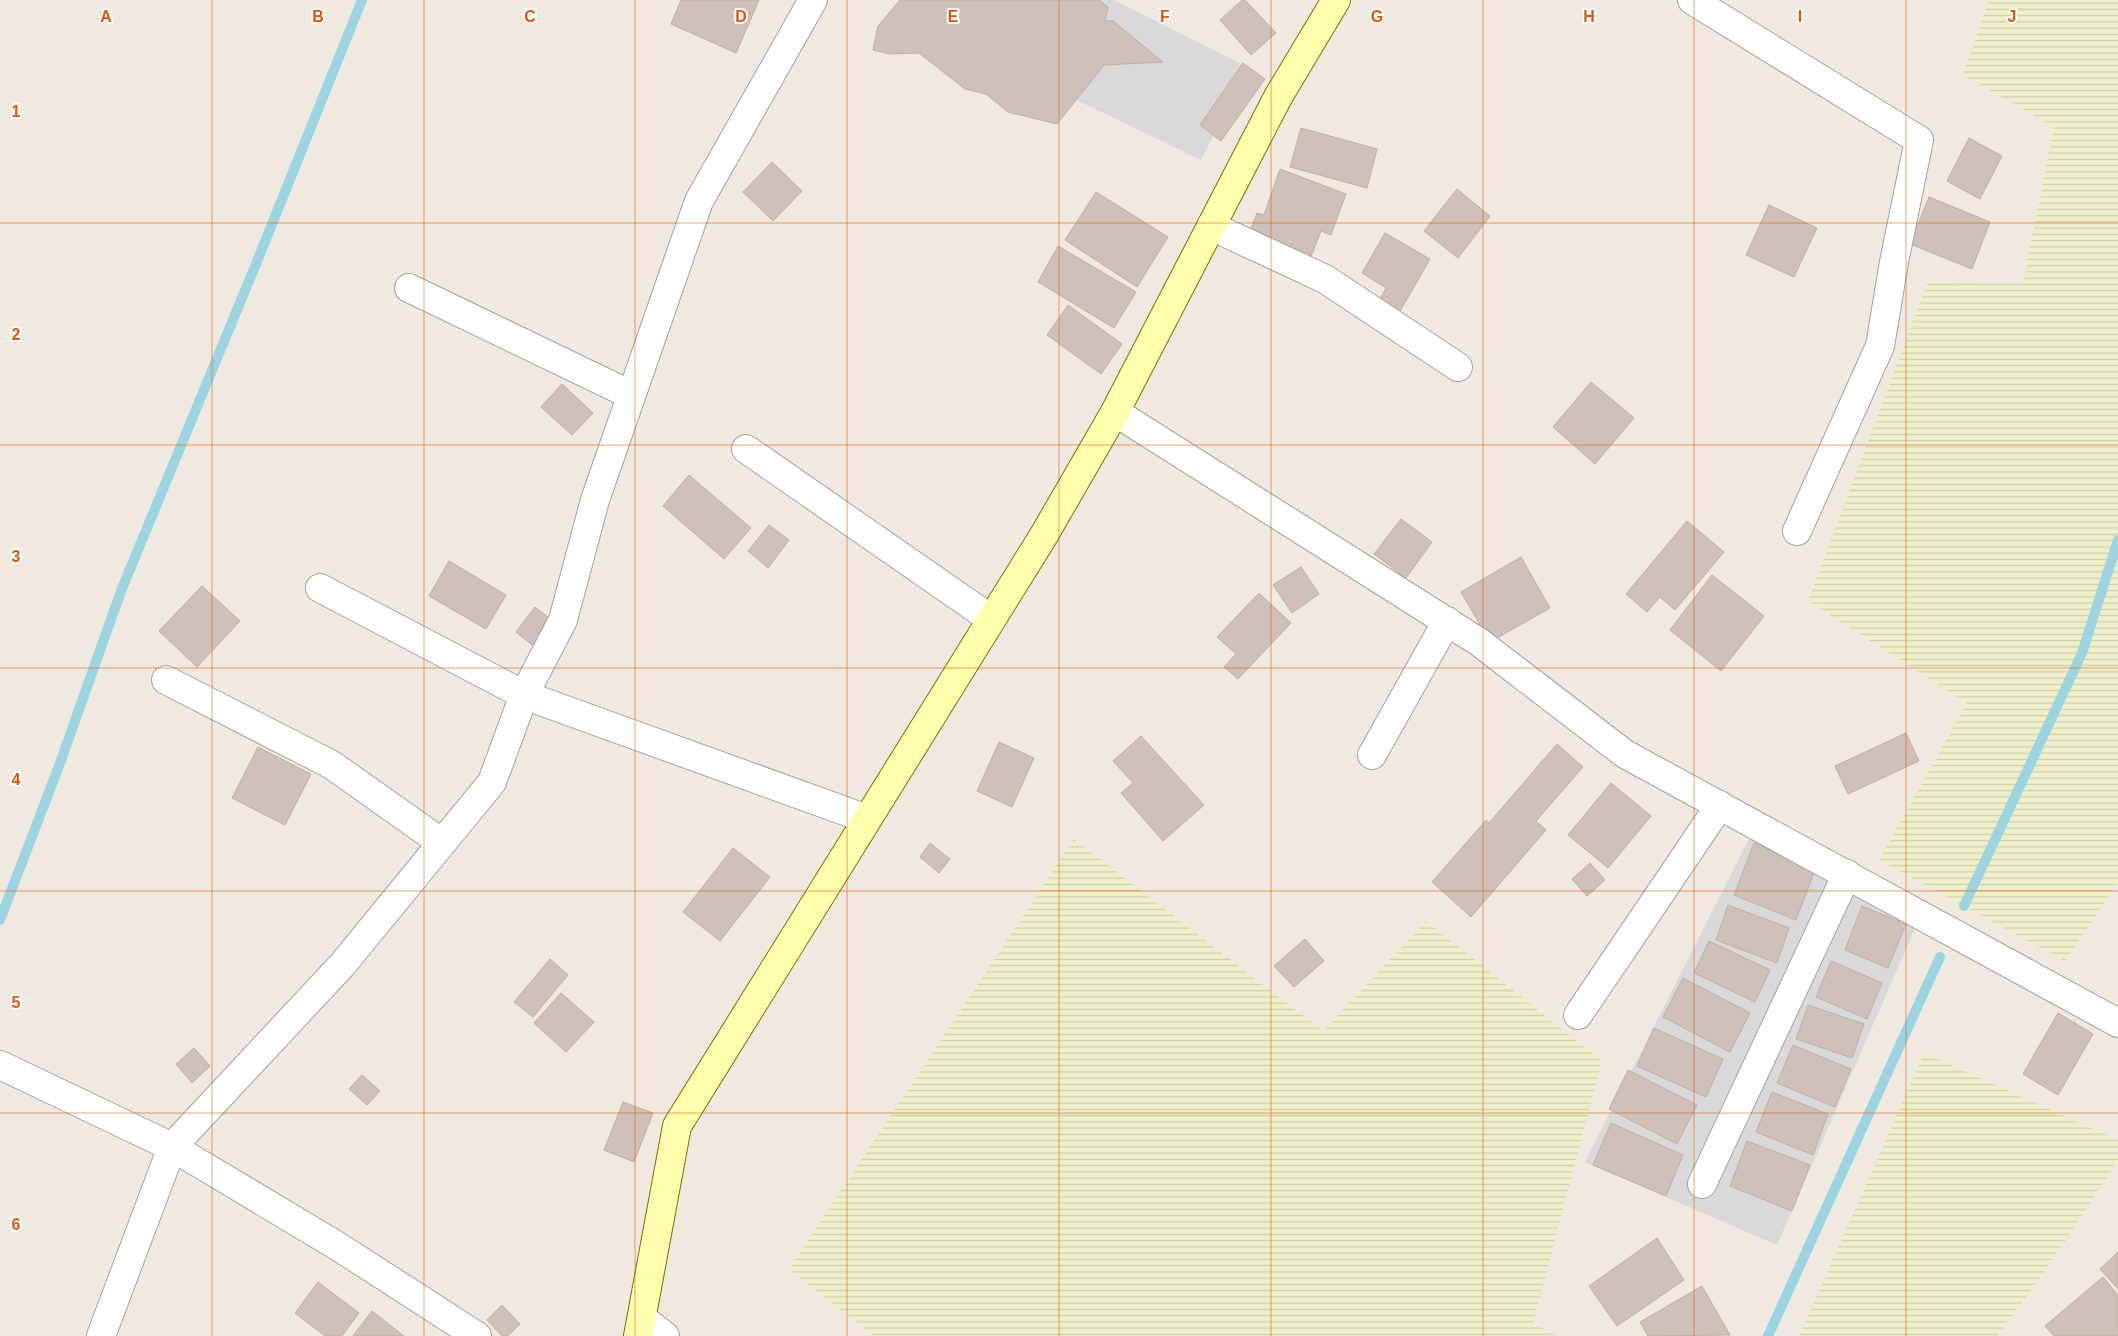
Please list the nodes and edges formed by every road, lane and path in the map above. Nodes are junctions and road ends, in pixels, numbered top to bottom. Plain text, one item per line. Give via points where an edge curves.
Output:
1 (1336, 0) edge
2 (1692, 0) edge
3 (804, 3) edge
4 (1212, 226) junction
5 (409, 288) dead end
6 (1458, 367) dead end
7 (631, 395) junction
8 (1115, 412) junction
9 (746, 449) dead end
10 (1797, 531) dead end
11 (320, 588) dead end
12 (991, 619) junction
13 (1446, 621) junction
14 (166, 680) dead end
15 (524, 695) junction
16 (1372, 755) dead end
17 (1720, 805) junction
18 (867, 819) junction
19 (442, 843) junction
20 (1847, 874) junction
21 (1578, 1015) dead end
22 (2118, 1023) edge
23 (0, 1066) edge
24 (172, 1147) junction
25 (1702, 1184) dead end
26 (640, 1327) edge
27 (101, 1336) edge
28 (476, 1336) edge
29 (665, 1336) edge

1 - 4 street via 1278,97
2 - 10 street via 1919,140 1880,346
3 - 7 street via 699,200
4 - 6 street via 1325,279
4 - 8 street
5 - 7 street
7 - 15 street via 595,500 563,620
8 - 12 street
8 - 13 street
9 - 12 street
11 - 15 street
12 - 18 street
13 - 16 street
13 - 17 street via 1479,642 1625,754
14 - 19 street via 332,765
15 - 18 street
15 - 19 street via 492,782
17 - 20 street
17 - 21 street
18 - 26 street via 677,1126
19 - 24 street via 342,965
20 - 22 street
20 - 25 street
23 - 24 street
24 - 27 street
24 - 28 street via 339,1247
26 - 29 street

